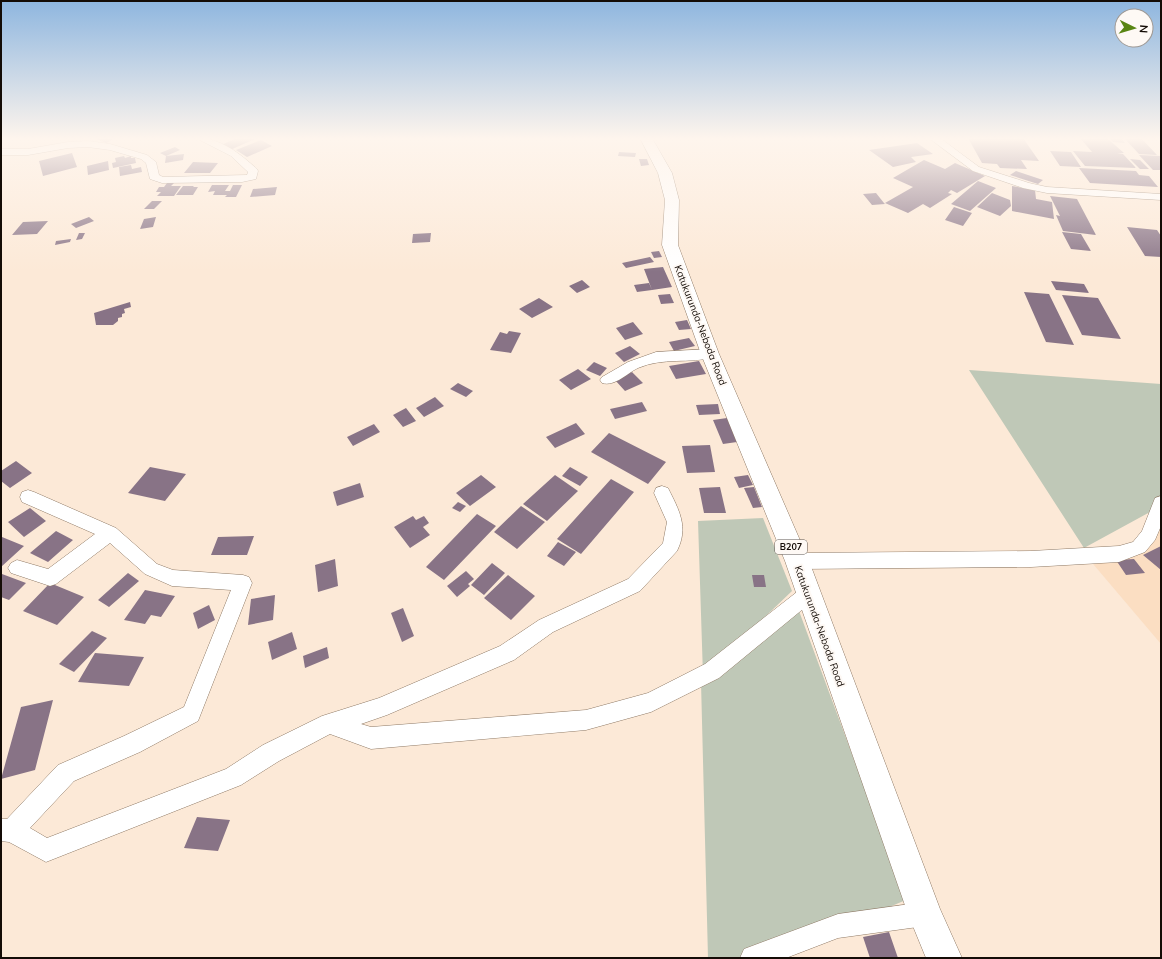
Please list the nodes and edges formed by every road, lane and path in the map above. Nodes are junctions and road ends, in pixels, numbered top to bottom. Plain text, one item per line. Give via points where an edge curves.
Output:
1 (668, 183) edge
2 (1018, 183) edge
3 (1161, 197) edge
4 (710, 354) junction
5 (607, 380) dead end
6 (662, 493) dead end
7 (28, 497) dead end
8 (1161, 503) edge
9 (110, 534) junction
10 (797, 561) junction
11 (17, 568) dead end
12 (808, 594) junction
13 (329, 723) junction
14 (6, 830) edge
15 (925, 914) junction
16 (752, 958) edge
17 (944, 958) edge

1 - 4 main road, Katukurunda-Neboda Road / B207 via 672,200 670,245
2 - 3 street via 1047,190
4 - 5 street via 656,357 633,365
4 - 10 main road, Katukurunda-Neboda Road / B207
6 - 13 street via 675,522 671,546 634,585 546,626 507,653 380,708
7 - 9 street
8 - 10 street via 1149,535 1139,547 1119,554 1031,560
9 - 11 street via 50,578
9 - 14 street via 151,569 172,578 243,583 191,714 66,773
10 - 12 main road, Katukurunda-Neboda Road / B207
12 - 13 street via 712,671 651,702 586,720 371,738
12 - 15 main road, Katukurunda-Neboda Road / B207
13 - 14 street via 271,753 233,777 46,850
15 - 16 street via 838,926
15 - 17 main road, Katukurunda-Neboda Road / B207

